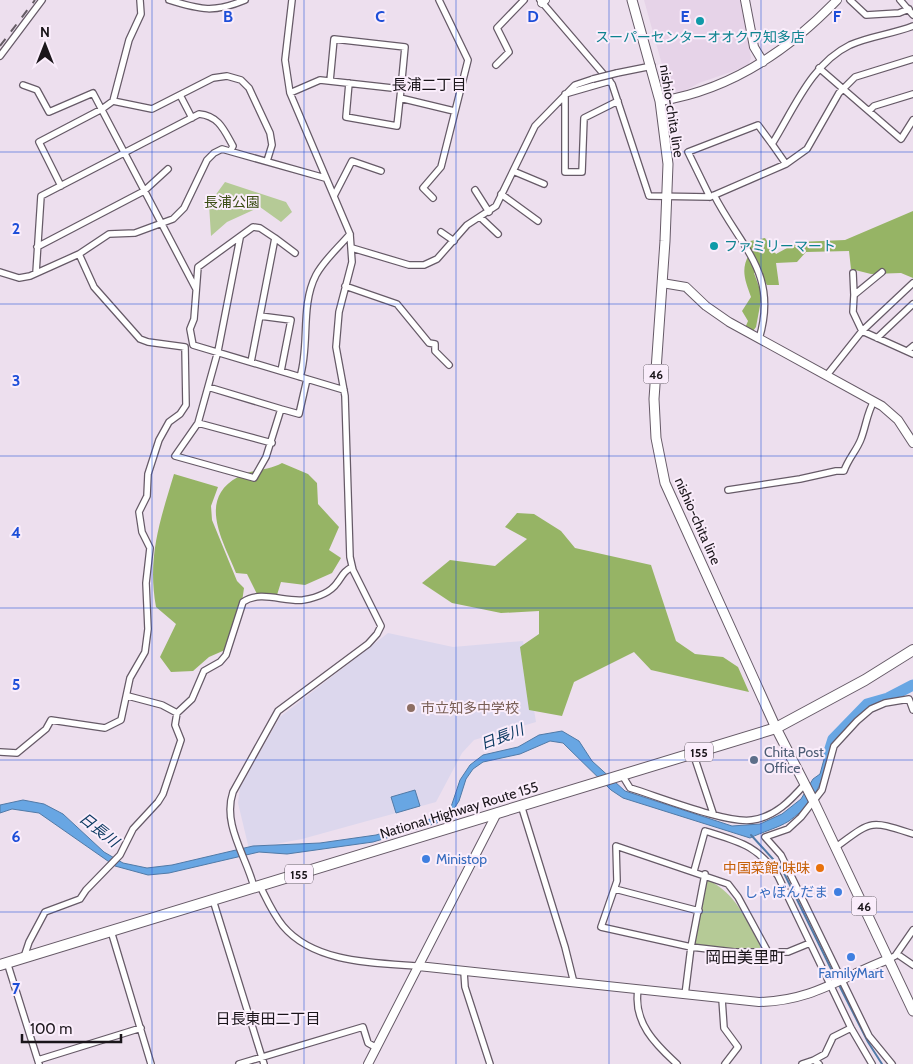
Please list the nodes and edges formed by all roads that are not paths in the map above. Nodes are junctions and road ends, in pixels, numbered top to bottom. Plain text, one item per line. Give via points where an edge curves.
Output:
1 (42, 0) edge
2 (140, 0) edge
3 (170, 0) edge
4 (245, 0) edge
5 (292, 0) edge
6 (439, 0) edge
7 (632, 0) edge
8 (745, 0) edge
9 (837, 0) edge
10 (850, 0) edge
11 (900, 0) edge
12 (521, 1) edge
13 (543, 1) edge
14 (909, 9) junction
15 (913, 15) edge
16 (913, 26) edge
17 (0, 56) edge
18 (913, 59) edge
19 (763, 62) junction
20 (496, 65) dead end
21 (652, 66) junction
22 (820, 68) junction
23 (610, 80) junction
24 (330, 81) junction
25 (349, 83) junction
26 (23, 85) dead end
27 (844, 88) junction
28 (401, 89) junction
29 (290, 93) junction
30 (566, 94) junction
31 (913, 94) edge
32 (180, 95) junction
33 (400, 98) junction
34 (113, 101) junction
35 (618, 101) junction
36 (660, 101) junction
37 (102, 109) junction
38 (454, 111) junction
39 (869, 111) junction
40 (192, 118) junction
41 (913, 120) edge
42 (772, 144) junction
43 (231, 150) junction
44 (124, 152) junction
45 (267, 161) junction
46 (786, 164) junction
47 (168, 169) dead end
48 (381, 170) dead end
49 (513, 171) junction
50 (325, 178) junction
51 (544, 184) dead end
52 (61, 186) junction
53 (474, 190) dead end
54 (144, 191) junction
55 (501, 194) junction
56 (334, 196) junction
57 (668, 196) junction
58 (712, 196) junction
59 (433, 198) dead end
60 (489, 212) junction
61 (480, 217) junction
62 (538, 221) dead end
63 (162, 224) junction
64 (441, 232) dead end
65 (350, 234) junction
66 (498, 234) dead end
67 (240, 238) junction
68 (275, 238) junction
69 (454, 241) junction
70 (37, 247) junction
71 (352, 248) junction
72 (296, 253) dead end
73 (79, 254) junction
74 (0, 272) edge
75 (882, 272) dead end
76 (36, 273) junction
77 (853, 273) dead end
78 (662, 283) junction
79 (913, 283) edge
80 (345, 286) junction
81 (197, 291) junction
82 (854, 296) junction
83 (913, 304) edge
84 (260, 316) junction
85 (862, 331) junction
86 (758, 338) junction
87 (877, 338) junction
88 (913, 346) edge
89 (218, 352) junction
90 (910, 353) edge
91 (251, 362) junction
92 (448, 365) dead end
93 (281, 371) junction
94 (827, 375) junction
95 (304, 378) junction
96 (208, 388) junction
97 (344, 390) junction
98 (874, 400) junction
99 (281, 409) junction
100 (198, 423) junction
101 (272, 443) junction
102 (913, 443) edge
103 (728, 490) dead end
104 (352, 566) junction
105 (913, 650) edge
106 (128, 696) junction
107 (913, 710) edge
108 (177, 713) junction
109 (776, 728) junction
110 (0, 752) edge
111 (693, 753) junction
112 (622, 775) junction
113 (805, 784) junction
114 (814, 801) junction
115 (521, 805) junction
116 (497, 813) junction
117 (713, 813) junction
118 (913, 834) edge
119 (836, 847) junction
120 (694, 871) junction
121 (705, 874) junction
122 (257, 886) junction
123 (615, 889) junction
124 (212, 900) junction
125 (699, 911) junction
126 (111, 930) junction
127 (913, 930) edge
128 (810, 944) junction
129 (691, 947) junction
130 (769, 954) junction
131 (897, 954) junction
132 (24, 957) junction
133 (889, 959) junction
134 (4, 964) edge
135 (913, 965) edge
136 (418, 966) junction
137 (464, 972) junction
138 (574, 983) junction
139 (837, 983) junction
140 (638, 990) junction
141 (685, 995) junction
142 (722, 999) junction
143 (913, 1012) edge
144 (141, 1028) junction
145 (852, 1028) junction
146 (377, 1048) junction
147 (814, 1060) junction
148 (263, 1061) edge
149 (39, 1062) edge
150 (370, 1063) edge
151 (151, 1064) edge
152 (239, 1064) edge
153 (490, 1064) edge
154 (677, 1064) edge
155 (725, 1064) edge
156 (802, 1064) edge
157 (820, 1064) edge
158 (872, 1064) edge
159 (892, 1064) edge

1 - 17 street
2 - 34 street via 141,14 129,40
3 - 4 street via 201,8 223,9
5 - 29 street via 285,60
6 - 38 street via 468,60
7 - 21 main road, nishio-chita line / 46
8 - 19 street via 754,47
9 - 19 street via 809,28
10 - 14 street via 866,15 899,13
11 - 14 street
12 - 20 street via 497,28 509,52
13 - 23 street
14 - 15 street
16 - 22 street via 850,45
18 - 27 street via 855,77
19 - 36 street via 742,76 692,95
21 - 30 street, bridge via 575,85
21 - 36 main road, nishio-chita line / 46
22 - 27 street
22 - 42 street
23 - 30 street
23 - 35 street
24 - 25 street
24 - 28 street via 334,39 405,47
24 - 29 street via 320,80
25 - 28 street
25 - 33 street via 346,117 397,126
26 - 37 street via 37,90 49,112 93,93
27 - 39 street
27 - 46 street via 807,149
28 - 33 street
29 - 50 street
30 - 35 street via 565,172 582,172 584,118
30 - 49 street via 534,126
31 - 39 street via 874,106
32 - 34 street via 152,109
32 - 40 street
32 - 45 street via 213,78 227,76 240,80 249,88 270,133 272,145
33 - 38 street
34 - 37 street
35 - 57 street via 649,196
36 - 57 main road, nishio-chita line / 46 via 668,164
37 - 44 street
37 - 52 street via 39,142
38 - 59 street via 441,167 423,188
39 - 41 street via 901,139
40 - 43 street via 200,114 210,115 220,122 233,146
40 - 44 street
42 - 46 street
42 - 58 street via 758,126 688,152
43 - 45 street
43 - 63 street via 222,149 207,160 184,208
44 - 52 street
44 - 54 street
45 - 50 street
46 - 58 street
47 - 54 street
48 - 56 street via 352,161
49 - 51 street
49 - 55 street
50 - 56 street
52 - 70 street via 41,196
53 - 60 street
54 - 63 street
54 - 70 street
55 - 60 street
55 - 62 street
56 - 65 street
57 - 58 street
57 - 78 main road, nishio-chita line / 46
58 - 86 street via 735,227 763,281 764,304
60 - 61 street
61 - 66 street
61 - 69 street via 467,225
63 - 73 street via 135,233 109,234
63 - 81 street
64 - 69 street
65 - 71 street
65 - 95 street via 313,281 309,295
67 - 68 street via 254,228 260,228
67 - 81 street via 198,267
67 - 89 street
68 - 72 street
68 - 84 street
69 - 71 street via 437,259 416,266
70 - 76 street
71 - 80 street via 352,262
73 - 76 street
73 - 106 street via 94,287 140,339 182,345 187,350 186,405 169,422 156,448 148,474 147,496 139,512 142,532 150,548 146,583 148,629 145,652 130,678
74 - 76 street via 19,278
75 - 82 street
77 - 82 street
78 - 86 street via 686,287 717,314
78 - 109 main road, nishio-chita line / 46 via 654,399 656,438 665,483
79 - 85 street
80 - 92 street via 397,304 429,343 435,344 435,351
80 - 97 street via 336,347
81 - 89 street via 190,329 192,345
82 - 85 street via 853,312
83 - 87 street
84 - 91 street
84 - 93 street via 291,320
85 - 87 street
85 - 94 street
86 - 94 street
87 - 90 street
88 - 90 street
89 - 91 street
89 - 96 street
91 - 93 street
93 - 95 street
94 - 98 street
95 - 97 street
95 - 99 street via 299,414
96 - 99 street
96 - 100 street
97 - 104 street
98 - 102 street via 898,420
98 - 103 street via 868,410 861,440 844,471
99 - 101 street
100 - 101 street
100 - 101 street via 175,456 254,478
104 - 108 street via 342,573 331,590 312,598 258,597 243,602 226,655 204,671 192,699
104 - 122 street via 380,621 380,631 368,644 287,703 271,721 239,779 230,803 230,818
105 - 109 highway, National Highway Route 155 / 155
106 - 108 street via 162,705
106 - 110 street via 121,720 111,726 93,727 51,720 46,729 17,752
107 - 114 street via 909,699 871,708 834,746 822,790
108 - 132 street via 175,725 181,740 158,802 133,829 120,855 80,900 44,912
109 - 111 highway, National Highway Route 155 / 155
109 - 113 main road, nishio-chita line / 46
111 - 112 highway, National Highway Route 155 / 155
111 - 117 street
112 - 115 highway, National Highway Route 155 / 155
112 - 117 street via 630,788
113 - 114 main road, nishio-chita line / 46
113 - 117 street via 789,802 772,814 752,820 732,819
114 - 119 main road, nishio-chita line / 46
114 - 139 street via 788,829 764,837 781,855
115 - 116 highway, National Highway Route 155 / 155
115 - 138 street via 566,947
116 - 122 highway, National Highway Route 155 / 155
116 - 136 street
118 - 119 street via 878,823 865,826
119 - 133 main road, nishio-chita line / 46
120 - 121 street
120 - 123 street via 616,846
120 - 128 street via 705,831 746,844 759,852 778,876
121 - 125 street
121 - 130 street via 728,884
122 - 124 highway, National Highway Route 155 / 155
122 - 136 street via 284,928 310,947 342,957
123 - 125 street
123 - 129 street via 601,928
124 - 126 highway, National Highway Route 155 / 155
124 - 148 street
125 - 129 street
126 - 132 highway, National Highway Route 155 / 155
126 - 144 street
127 - 131 street
128 - 130 street via 788,952
128 - 139 street
129 - 130 street
129 - 141 street
131 - 133 street
131 - 135 street
132 - 134 highway, National Highway Route 155 / 155
133 - 139 street
133 - 143 main road, nishio-chita line / 46
134 - 149 street
136 - 137 street
136 - 146 street
137 - 138 street
137 - 153 street via 465,986
138 - 140 street
139 - 142 street via 808,995 781,1001
139 - 145 street
139 - 159 street via 869,1036
140 - 141 street
140 - 154 street via 637,1011 645,1029
141 - 142 street
142 - 155 street via 724,1028 738,1047
144 - 149 street
144 - 151 street
145 - 147 street via 833,1036 825,1054
145 - 158 street
146 - 148 street via 368,1042 364,1027
146 - 150 street
147 - 156 street
147 - 157 street
148 - 152 street

